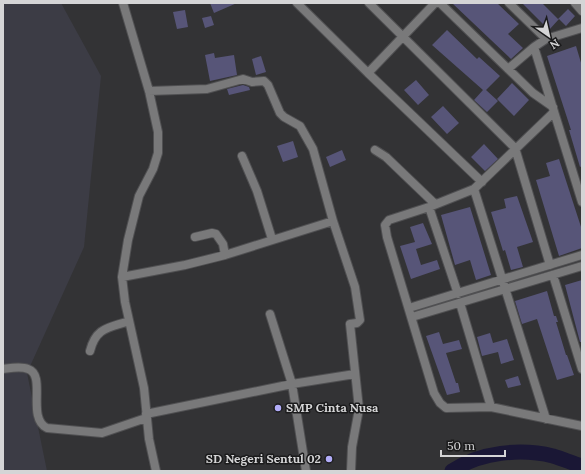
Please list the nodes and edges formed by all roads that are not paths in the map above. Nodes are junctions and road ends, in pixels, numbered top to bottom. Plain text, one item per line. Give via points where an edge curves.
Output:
1 (123, 3) edge
2 (297, 3) edge
3 (369, 3) edge
4 (435, 3) edge
5 (440, 3) edge
6 (510, 3) edge
7 (575, 3) edge
8 (582, 11) edge
9 (582, 29) edge
10 (402, 37) junction
11 (546, 39) junction
12 (534, 47) junction
13 (508, 69) junction
14 (368, 73) junction
15 (149, 91) junction
16 (554, 110) junction
17 (515, 148) junction
18 (375, 150) dead end
19 (242, 156) dead end
20 (482, 182) junction
21 (474, 189) junction
22 (582, 202) edge
23 (432, 206) junction
24 (332, 221) junction
25 (195, 237) dead end
26 (272, 239) junction
27 (225, 255) junction
28 (582, 255) edge
29 (550, 265) junction
30 (582, 266) edge
31 (553, 275) junction
32 (122, 277) junction
33 (502, 280) junction
34 (505, 289) junction
35 (458, 294) junction
36 (460, 303) junction
37 (409, 308) junction
38 (270, 314) dead end
39 (412, 317) junction
40 (129, 321) junction
41 (90, 351) dead end
42 (3, 368) edge
43 (582, 369) edge
44 (355, 374) junction
45 (292, 384) junction
46 (491, 407) junction
47 (146, 416) junction
48 (546, 419) junction
49 (582, 426) edge
50 (156, 471) edge
51 (306, 471) edge
52 (351, 471) edge

1 - 15 street
2 - 14 street
3 - 10 street
4 - 10 street
5 - 13 street
6 - 11 street
7 - 8 street
9 - 11 street
10 - 14 street
10 - 17 street
11 - 12 street
12 - 13 street
12 - 16 street
13 - 16 street via 533,94
14 - 20 street
15 - 24 street via 207,88 246,78 252,82 266,82 280,113 300,126 313,149
15 - 32 street via 158,132 158,153 153,169 138,196
16 - 17 street
16 - 22 street
17 - 20 street
17 - 29 street
18 - 23 street via 386,157
19 - 26 street via 255,186
20 - 21 street
21 - 23 street
21 - 33 street
23 - 35 street
23 - 37 street via 389,220 385,225
24 - 26 street
24 - 44 street via 356,287 360,320 350,324
25 - 27 street via 216,234
26 - 27 street
27 - 32 street
28 - 29 street
29 - 33 street
30 - 31 street
31 - 34 street
31 - 43 street
32 - 40 street
33 - 34 street
33 - 35 street
34 - 36 street
34 - 48 street
35 - 37 street
36 - 39 street
36 - 46 street
37 - 39 street
38 - 45 street
39 - 46 street via 434,393 442,406 453,409
40 - 41 street via 97,334
40 - 47 street via 144,388
42 - 47 street via 25,368 32,371 36,378 38,417 47,428 102,433
44 - 45 street
44 - 52 street via 359,409 352,447
45 - 47 street
45 - 51 street
46 - 48 street
47 - 50 street
48 - 49 street

